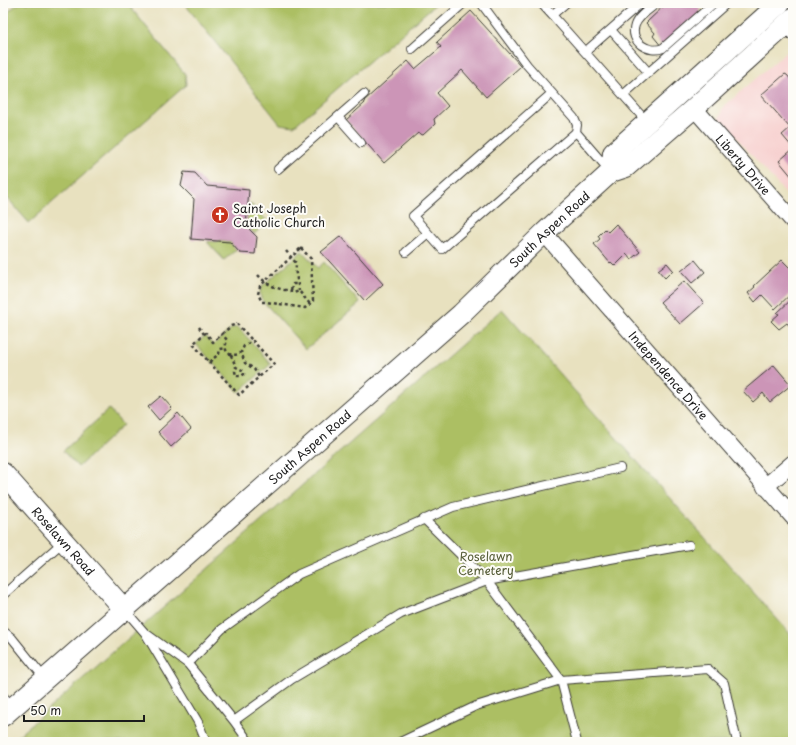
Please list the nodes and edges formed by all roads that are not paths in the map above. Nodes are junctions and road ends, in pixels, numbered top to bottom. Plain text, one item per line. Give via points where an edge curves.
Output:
1 (464, 3) edge
2 (481, 3) edge
3 (541, 3) edge
4 (566, 3) edge
5 (642, 3) edge
6 (657, 3) edge
7 (714, 3) edge
8 (727, 3) edge
9 (780, 3) edge
10 (552, 15) junction
11 (790, 27) edge
12 (611, 30) junction
13 (412, 49) dead end
14 (585, 52) junction
15 (649, 73) junction
16 (552, 93) junction
17 (364, 94) dead end
18 (623, 95) junction
19 (694, 108) junction
20 (338, 117) junction
21 (654, 130) junction
22 (576, 132) junction
23 (361, 143) dead end
24 (278, 170) dead end
25 (611, 172) junction
26 (793, 221) edge
27 (544, 232) junction
28 (428, 233) junction
29 (406, 252) dead end
30 (793, 463) edge
31 (620, 468) dead end
32 (3, 473) edge
33 (765, 486) junction
34 (793, 517) edge
35 (424, 519) junction
36 (64, 541) junction
37 (688, 545) dead end
38 (487, 581) junction
39 (3, 595) edge
40 (125, 610) junction
41 (3, 631) edge
42 (145, 633) junction
43 (188, 664) junction
44 (45, 679) junction
45 (561, 680) junction
46 (6, 706) edge
47 (234, 721) junction
48 (203, 741) edge
49 (249, 742) edge
50 (400, 742) edge
51 (577, 742) edge
52 (737, 742) edge

1 - 13 lane
2 - 16 lane via 527,65
3 - 10 lane
4 - 10 lane
5 - 12 lane
6 - 7 lane via 640,18 634,30 638,43 652,51 663,48
8 - 15 lane
9 - 21 street, South Aspen Road
10 - 14 lane
11 - 19 street, South Aspen Road
12 - 14 lane
12 - 15 lane
14 - 18 lane
15 - 18 lane
16 - 22 lane via 574,118
16 - 28 lane via 413,216
17 - 20 lane
18 - 21 lane
19 - 21 street, South Aspen Road
19 - 26 street, Liberty Drive
20 - 23 lane
20 - 24 lane
21 - 25 street, South Aspen Road via 626,167
22 - 25 lane
22 - 28 lane via 442,249
25 - 27 street, South Aspen Road
27 - 33 street, Independence Drive
27 - 40 street, South Aspen Road via 460,314
28 - 29 lane
30 - 33 street
31 - 35 lane via 453,507
32 - 36 street, Roselawn Road
33 - 34 street, Independence Drive
35 - 38 lane
35 - 43 lane via 299,574 222,629
36 - 39 lane
36 - 40 street, Roselawn Road
37 - 38 lane
38 - 45 lane
38 - 47 lane via 401,614 292,679
40 - 42 lane
40 - 44 street, South Aspen Road
41 - 44 lane via 12,638
42 - 43 lane
42 - 48 lane via 198,722
43 - 47 lane
44 - 46 street, South Aspen Road
45 - 50 lane via 476,706
45 - 51 lane
45 - 52 lane via 708,669 724,682
47 - 49 lane

